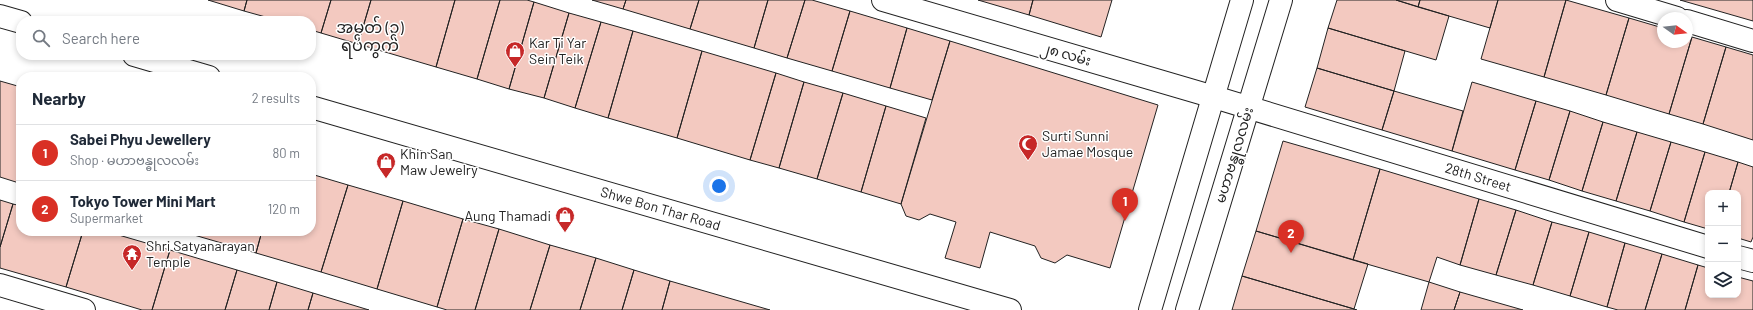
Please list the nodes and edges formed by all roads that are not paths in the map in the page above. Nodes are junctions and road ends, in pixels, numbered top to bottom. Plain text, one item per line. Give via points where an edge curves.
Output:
1 (883, 0) edge
2 (1242, 0) edge
3 (1281, 0) edge
4 (1617, 0) edge
5 (1657, 12) edge
6 (0, 16) edge
7 (16, 21) edge
8 (1693, 23) edge
9 (1753, 41) edge
10 (151, 60) edge
11 (192, 72) edge
12 (1214, 97) junction
13 (316, 108) edge
14 (1248, 108) junction
15 (1705, 246) edge
16 (1741, 257) edge
17 (1753, 261) edge
18 (0, 285) edge
19 (84, 310) edge
20 (1010, 310) edge
21 (1150, 310) edge
22 (1187, 310) edge

1 - 12 main road, ၂၈ လမ်း
2 - 12 main road
3 - 14 main road, မဟာဗန္ဓုလလမ်း
4 - 5 main road
6 - 7 main road
8 - 9 main road
10 - 11 main road
12 - 14 main road, ၂၈ လမ်း
12 - 21 main road
13 - 20 main road, Shwe Bon Thar Road
14 - 15 main road, 28th Street
14 - 22 main road, မဟာဗန္ဓုလလမ်း
16 - 17 main road
18 - 19 main road

